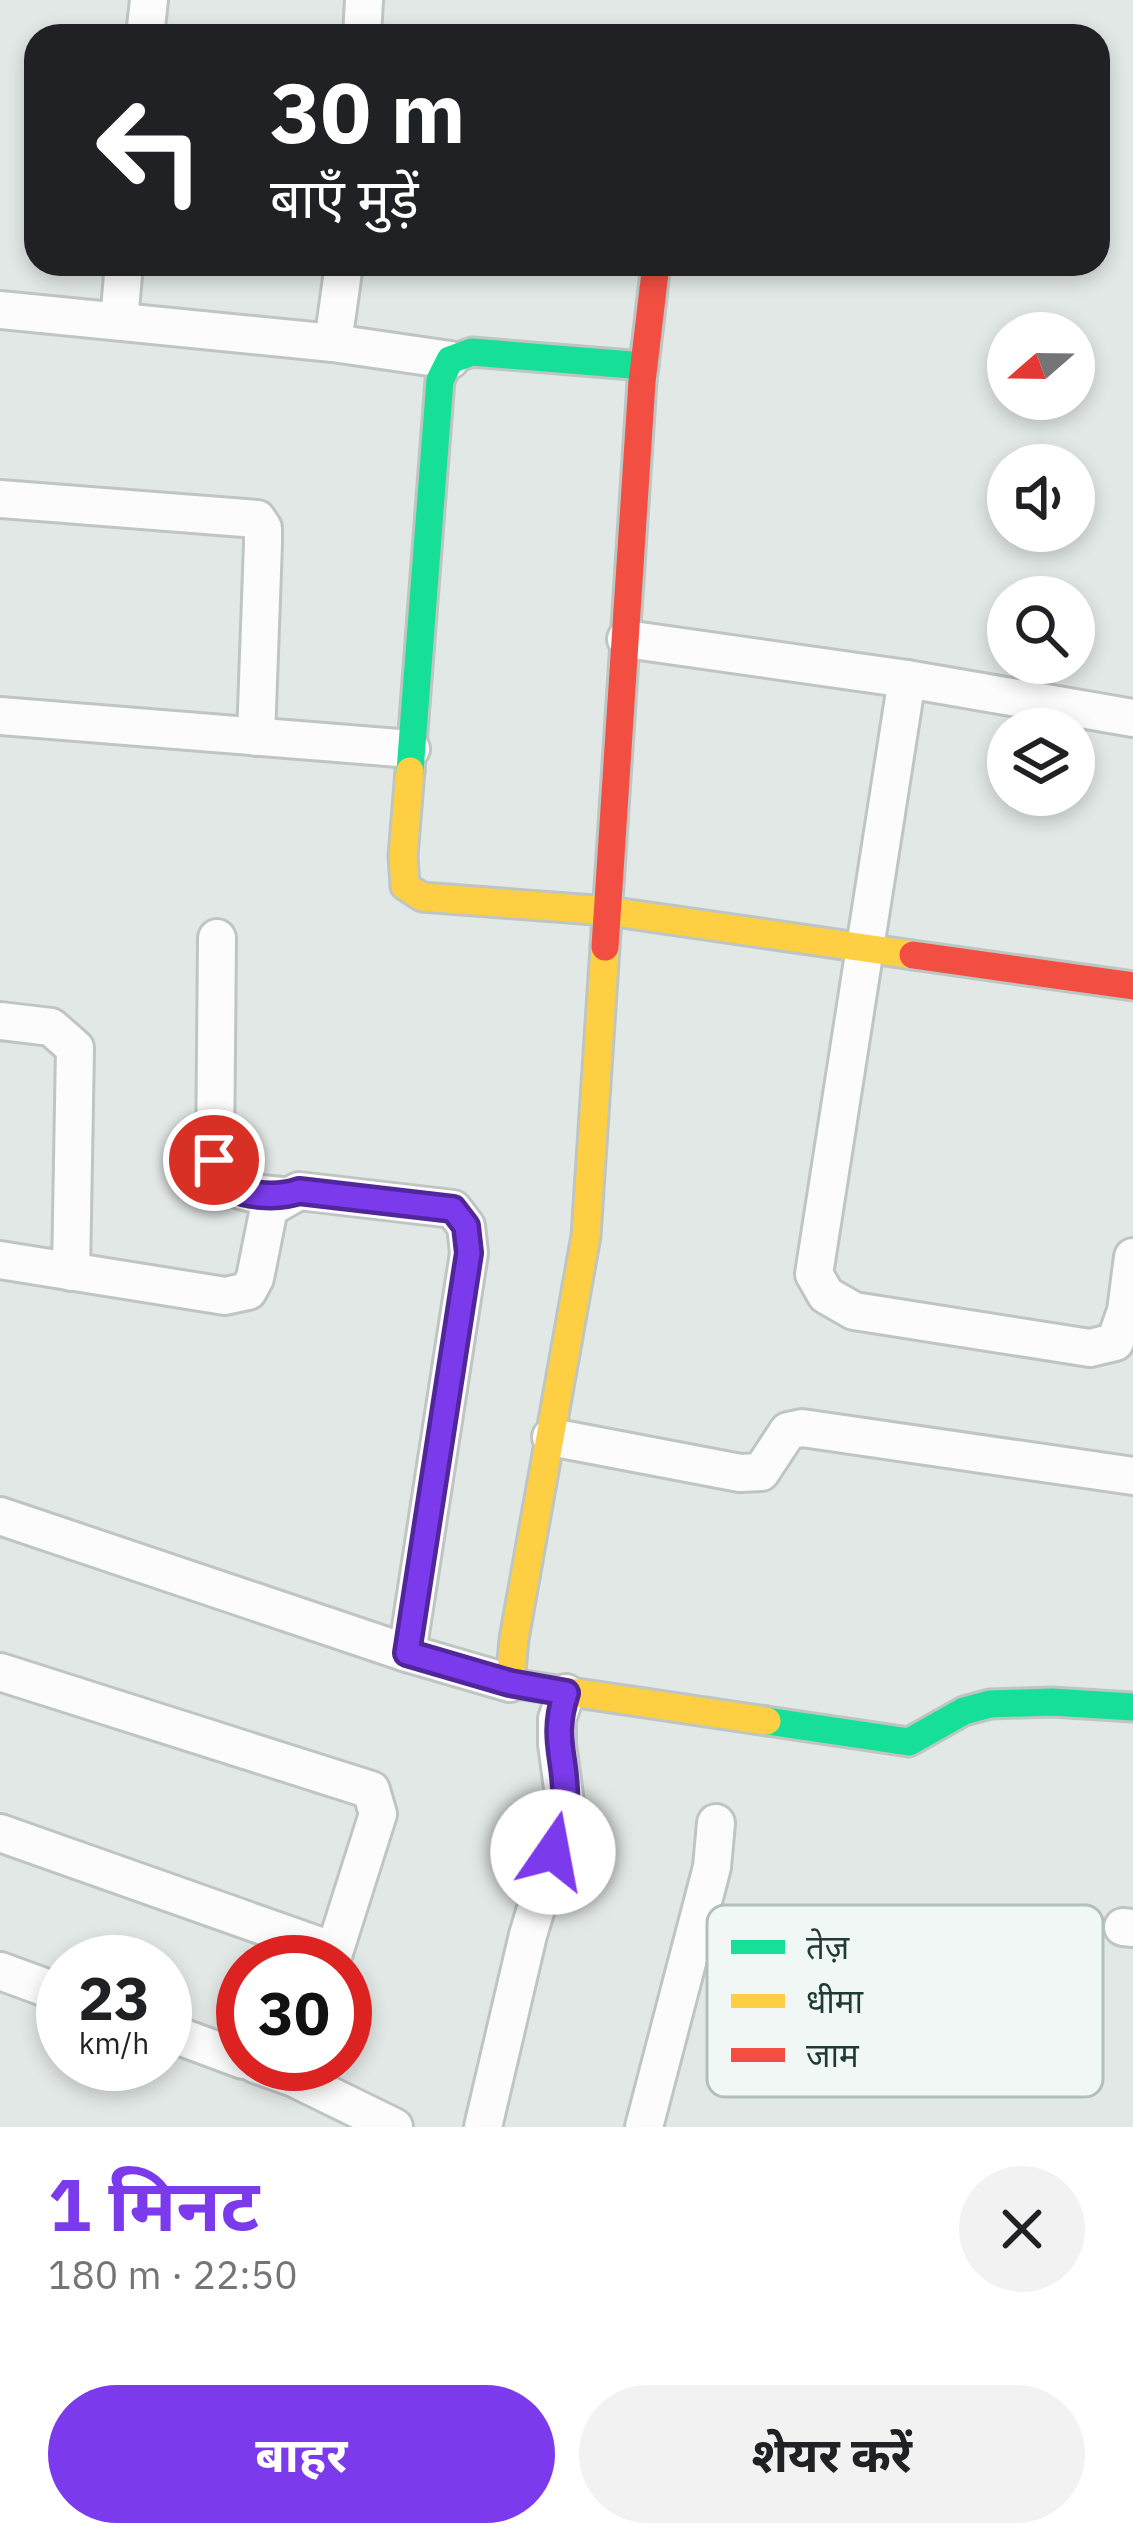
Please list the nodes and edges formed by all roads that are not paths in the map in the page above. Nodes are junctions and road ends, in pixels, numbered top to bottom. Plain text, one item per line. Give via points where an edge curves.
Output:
1 (123, 276) edge
2 (342, 276) edge
3 (655, 276) edge
4 (0, 310) edge
5 (119, 321) junction
6 (333, 343) junction
7 (449, 360) junction
8 (644, 366) junction
9 (0, 499) edge
10 (626, 640) junction
11 (907, 679) junction
12 (0, 716) edge
13 (1133, 718) edge
14 (256, 737) junction
15 (411, 749) junction
16 (608, 911) junction
17 (217, 938) dead end
18 (868, 947) junction
19 (1133, 986) edge
20 (0, 1021) edge
21 (284, 1196) junction
22 (1133, 1257) edge
23 (0, 1260) edge
24 (71, 1272) junction
25 (550, 1437) junction
26 (1133, 1476) edge
27 (0, 1516) edge
28 (407, 1653) junction
29 (0, 1672) edge
30 (510, 1683) junction
31 (566, 1693) junction
32 (1133, 1707) edge
33 (716, 1823) dead end
34 (0, 1833) edge
35 (276, 1935) edge
36 (340, 1935) edge
37 (0, 1971) edge
38 (36, 1984) edge
39 (331, 2091) edge
40 (391, 2126) edge
41 (483, 2127) edge
42 (644, 2127) edge

1 - 5 street
2 - 6 street
3 - 8 street
4 - 5 street
5 - 6 street
6 - 7 street
7 - 8 street via 472,352
7 - 15 street via 440,380
8 - 10 street
9 - 14 street via 257,519 263,543
10 - 11 street
10 - 16 street
11 - 13 street
11 - 18 street
12 - 14 street
14 - 15 street
15 - 16 street via 405,886 422,896
16 - 18 street
16 - 25 street via 586,1236
17 - 21 street via 214,1160 234,1189
18 - 19 street
18 - 22 street via 814,1274 826,1295 854,1311 1090,1348 1115,1342
20 - 24 street via 51,1027 75,1048
21 - 24 street via 269,1208 248,1291 224,1296
21 - 28 street via 299,1191 453,1209 466,1226 469,1253
23 - 24 street
25 - 26 street via 740,1473 761,1472 788,1431 802,1428
25 - 30 street
27 - 28 street
28 - 30 street
29 - 36 street via 371,1790 379,1814
30 - 31 street
31 - 32 street via 909,1742 979,1706
31 - 41 street via 557,1744 566,1810
33 - 42 street via 712,1867
34 - 35 street
37 - 38 street
39 - 40 street

